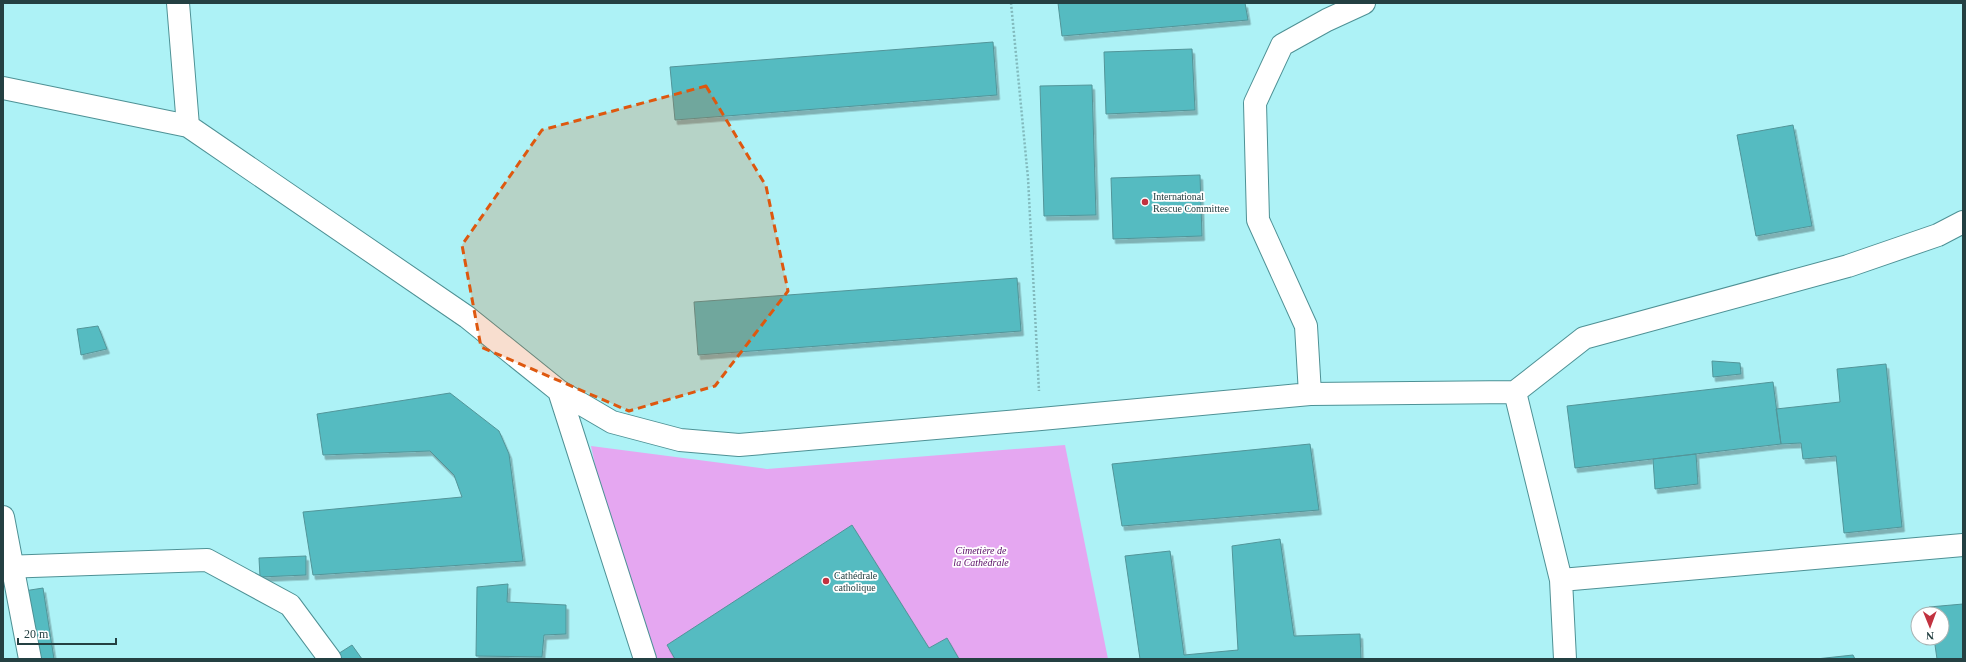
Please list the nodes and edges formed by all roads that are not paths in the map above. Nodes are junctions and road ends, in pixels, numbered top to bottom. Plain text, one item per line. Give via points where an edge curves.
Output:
1 (178, 3) edge
2 (1364, 3) edge
3 (3, 88) edge
4 (188, 126) junction
5 (1963, 222) edge
6 (559, 391) junction
7 (1515, 392) junction
8 (1310, 394) junction
9 (3, 517) edge
10 (1963, 545) edge
11 (8, 566) edge
12 (1561, 580) junction
13 (30, 659) edge
14 (330, 659) edge
15 (645, 659) edge
16 (1565, 659) edge

1 - 4 street
2 - 8 street via 1282,45 1255,103 1258,220 1306,326
3 - 4 street
4 - 6 street via 467,317
5 - 7 street via 1938,235 1848,266 1584,338
6 - 8 street via 612,422 680,440 739,445
6 - 15 street
7 - 8 street
7 - 12 street
9 - 11 street
10 - 12 street
11 - 13 street
11 - 14 street via 207,560 290,605
12 - 16 street

